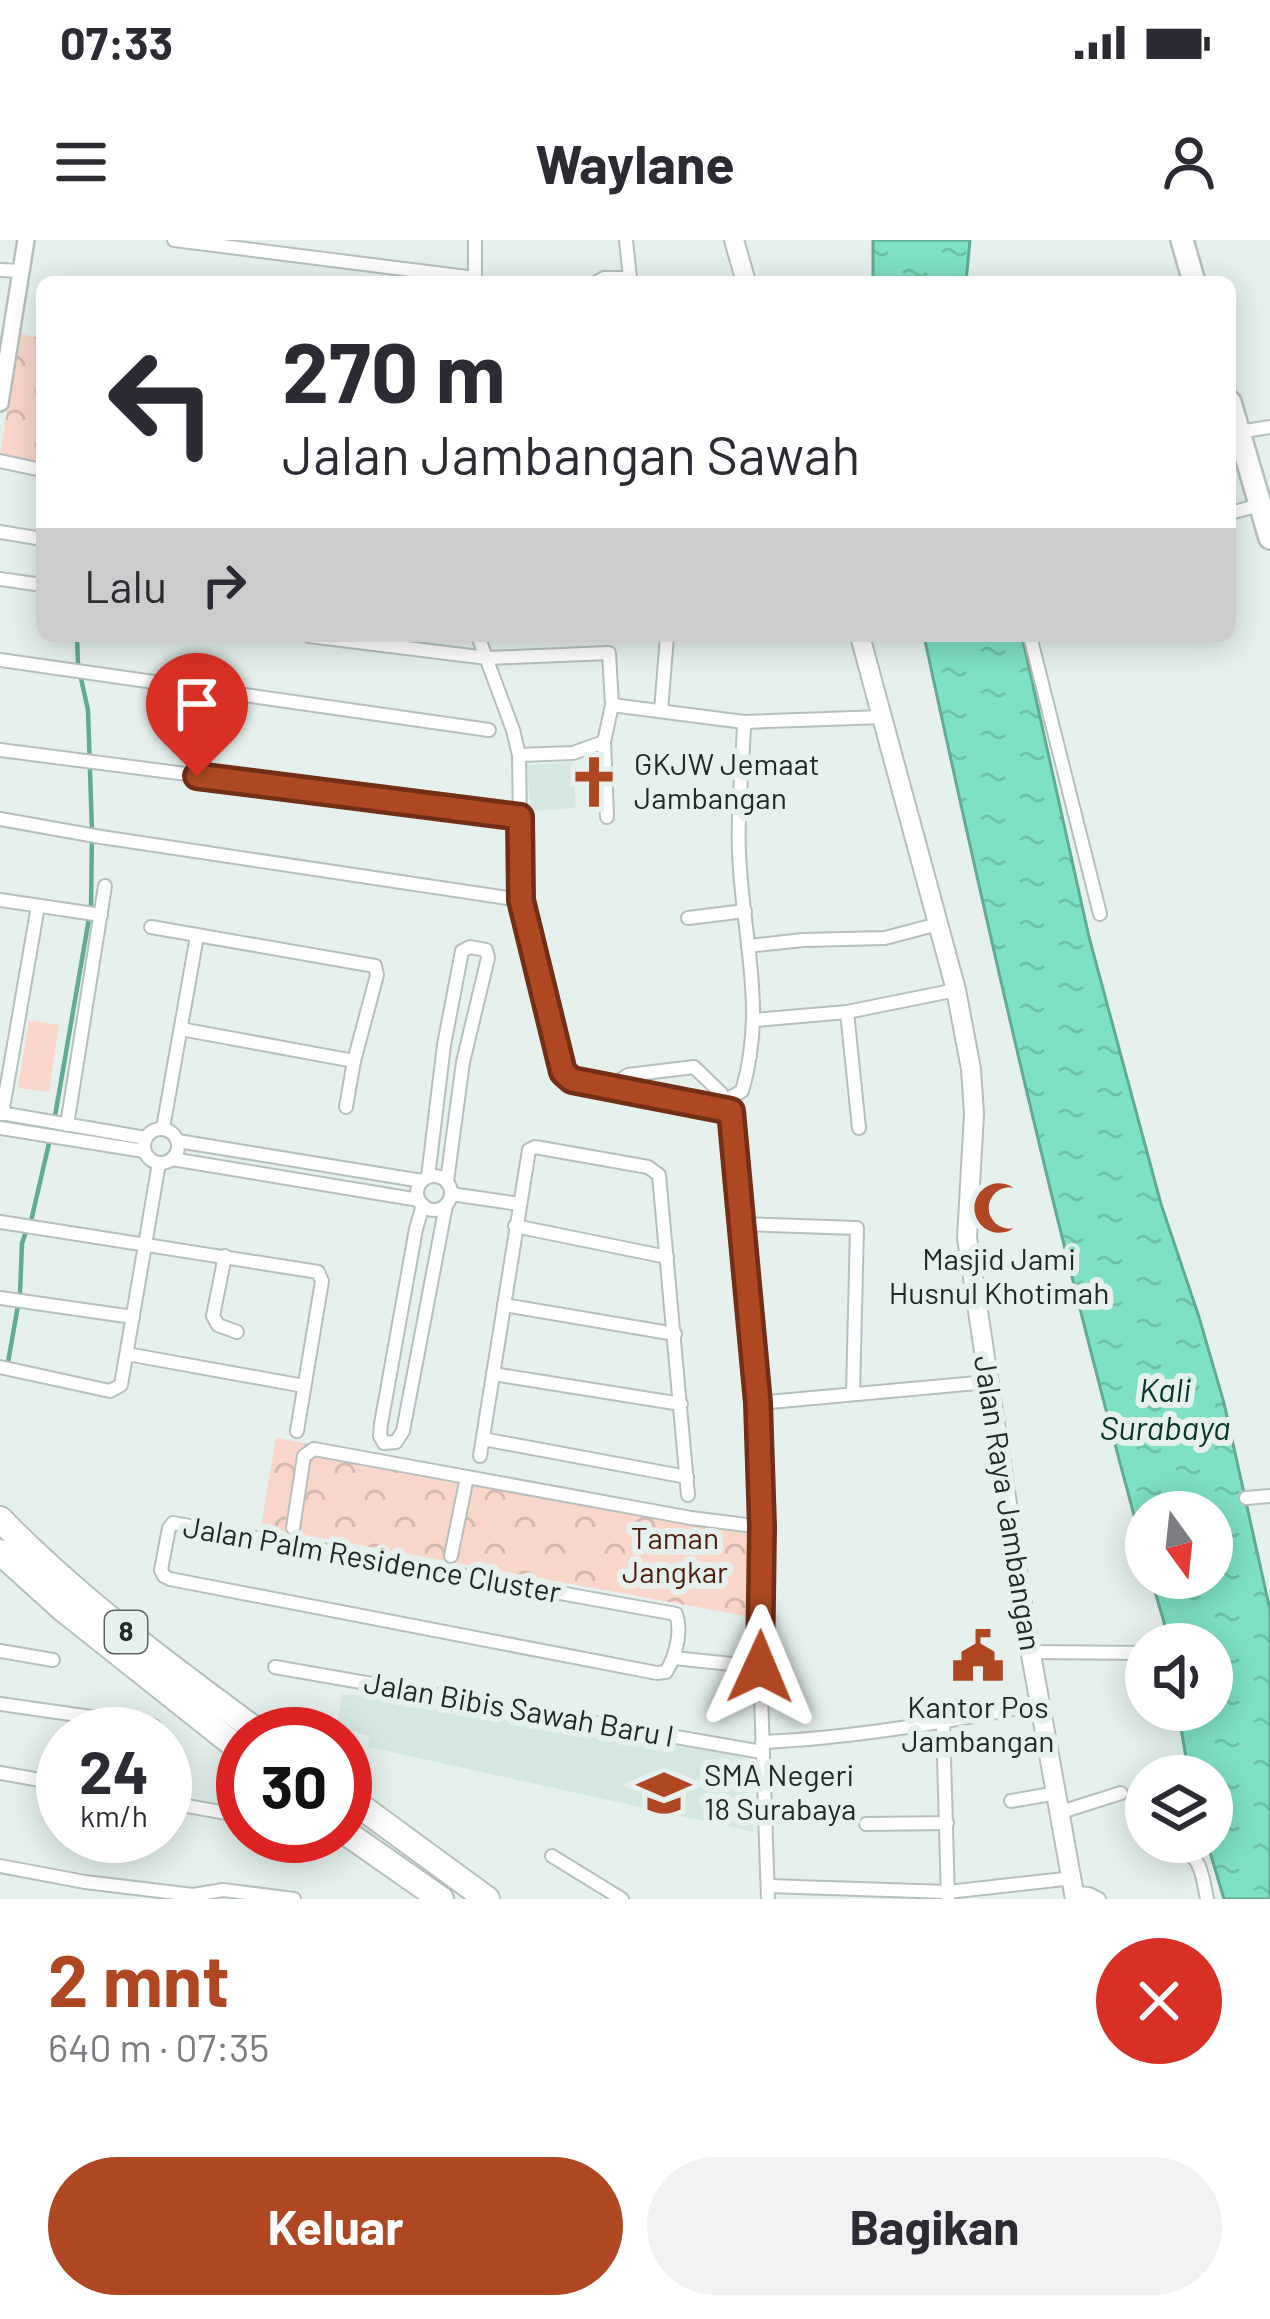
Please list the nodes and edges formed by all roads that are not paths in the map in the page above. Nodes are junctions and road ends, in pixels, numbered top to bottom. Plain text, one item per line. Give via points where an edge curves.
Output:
1 (26, 240) edge
2 (174, 240) edge
3 (475, 240) edge
4 (626, 240) edge
5 (734, 240) edge
6 (1182, 240) edge
7 (0, 270) edge
8 (21, 271) junction
9 (445, 276) edge
10 (475, 276) edge
11 (630, 276) edge
12 (744, 276) edge
13 (1192, 276) edge
14 (6, 324) edge
15 (0, 404) edge
16 (1236, 422) edge
17 (1270, 427) edge
18 (1239, 432) junction
19 (0, 461) edge
20 (36, 469) edge
21 (1260, 505) junction
22 (1236, 511) edge
23 (0, 532) edge
24 (36, 538) edge
25 (1270, 538) edge
26 (0, 579) edge
27 (36, 584) edge
28 (358, 642) edge
29 (481, 642) edge
30 (667, 642) edge
31 (862, 642) edge
32 (1032, 642) edge
33 (488, 658) junction
34 (0, 660) edge
35 (612, 705) junction
36 (662, 711) junction
37 (881, 717) junction
38 (744, 722) junction
39 (489, 730) dead end
40 (604, 742) junction
41 (0, 750) edge
42 (519, 755) junction
43 (520, 817) junction
44 (607, 817) dead end
45 (0, 819) edge
46 (105, 886) dead end
47 (0, 900) edge
48 (521, 900) junction
49 (38, 906) junction
50 (745, 911) junction
51 (98, 914) junction
52 (1100, 914) dead end
53 (688, 918) dead end
54 (938, 924) junction
55 (152, 927) dead end
56 (196, 936) junction
57 (748, 946) junction
58 (956, 990) junction
59 (847, 1012) junction
60 (755, 1020) junction
61 (181, 1028) junction
62 (354, 1061) junction
63 (610, 1088) junction
64 (729, 1106) junction
65 (346, 1108) dead end
66 (1, 1119) edge
67 (163, 1128) junction
68 (859, 1128) dead end
69 (63, 1129) junction
70 (178, 1141) junction
71 (145, 1144) junction
72 (166, 1161) junction
73 (425, 1179) junction
74 (448, 1193) junction
75 (421, 1203) junction
76 (519, 1204) junction
77 (0, 1222) edge
78 (743, 1224) junction
79 (515, 1226) junction
80 (144, 1243) junction
81 (224, 1256) junction
82 (667, 1257) junction
83 (8, 1299) edge
84 (505, 1305) junction
85 (133, 1317) junction
86 (237, 1332) dead end
87 (675, 1334) junction
88 (127, 1354) junction
89 (0, 1367) edge
90 (493, 1374) junction
91 (988, 1382) junction
92 (304, 1387) junction
93 (853, 1393) junction
94 (758, 1403) junction
95 (681, 1404) junction
96 (297, 1431) dead end
97 (483, 1439) junction
98 (480, 1456) dead end
99 (687, 1477) junction
100 (467, 1478) junction
101 (688, 1495) dead end
102 (1270, 1496) edge
103 (1246, 1498) dead end
104 (0, 1519) edge
105 (762, 1527) junction
106 (293, 1528) dead end
107 (0, 1552) edge
108 (451, 1556) dead end
109 (0, 1651) edge
110 (1031, 1652) junction
111 (1125, 1653) edge
112 (674, 1658) junction
113 (53, 1660) dead end
114 (275, 1667) dead end
115 (760, 1667) junction
116 (0, 1704) edge
117 (1040, 1704) junction
118 (224, 1707) edge
119 (36, 1709) edge
120 (943, 1722) junction
121 (216, 1731) edge
122 (762, 1747) junction
123 (0, 1773) edge
124 (36, 1779) edge
125 (1121, 1793) dead end
126 (1011, 1801) dead end
127 (1059, 1802) junction
128 (372, 1815) edge
129 (866, 1823) dead end
130 (947, 1823) junction
131 (372, 1851) edge
132 (552, 1856) dead end
133 (1197, 1863) edge
134 (0, 1866) edge
135 (1074, 1890) edge
136 (768, 1892) edge
137 (948, 1896) edge
138 (195, 1897) edge
139 (294, 1899) edge
140 (440, 1899) edge
141 (487, 1899) edge
142 (622, 1899) edge
143 (1099, 1899) edge
144 (1208, 1899) edge

1 - 8 street
2 - 9 street
3 - 10 street
4 - 11 street
5 - 12 main road
6 - 13 main road
7 - 8 street
8 - 14 street
14 - 15 street
16 - 18 main road
17 - 18 street
18 - 21 main road
19 - 20 street
21 - 22 street
21 - 25 main road
23 - 24 street
26 - 27 street
28 - 33 street
29 - 33 street
30 - 36 street
31 - 37 main road, Jalan Raya Jambangan
32 - 52 street
33 - 35 street via 609,653
33 - 42 street
34 - 39 street
35 - 36 street
35 - 40 street
36 - 38 street
37 - 38 street
37 - 54 main road, Jalan Raya Jambangan
38 - 50 street via 738,850
40 - 42 street via 573,753
40 - 44 street
41 - 43 street
42 - 43 street
43 - 48 street
45 - 48 street
46 - 51 street
47 - 49 street
48 - 63 street via 561,1068 572,1080
49 - 51 street
49 - 66 street
50 - 53 street
50 - 57 street
51 - 69 street
54 - 57 street via 885,938
54 - 58 main road, Jalan Raya Jambangan
55 - 56 street
56 - 61 street
56 - 62 street via 373,965
57 - 60 street
58 - 59 street
58 - 91 main road, Jalan Raya Jambangan via 974,1114 967,1238
59 - 60 street
59 - 68 street
60 - 64 street via 742,1090
61 - 62 street
61 - 67 street
62 - 65 street
63 - 64 street
63 - 64 street via 628,1076 694,1067
64 - 78 street
66 - 69 street
66 - 69 street via 37,1136
67 - 70 street
67 - 71 street
69 - 71 street
70 - 72 street
70 - 73 street
71 - 72 street via 153,1161
72 - 75 street
72 - 80 street
73 - 74 street via 435,1176
73 - 74 street via 462,951 486,950
73 - 75 street
74 - 75 street via 434,1210
74 - 75 street via 404,1432 384,1444 381,1424
74 - 76 street
76 - 79 street
76 - 82 street via 536,1147 648,1167 659,1174
77 - 80 street
78 - 93 street via 857,1228
78 - 94 street
79 - 82 street
79 - 84 street
80 - 81 street
80 - 85 street
81 - 86 street via 213,1316
81 - 92 street via 320,1274
82 - 87 street
83 - 85 street
84 - 87 street
84 - 90 street
85 - 88 street
87 - 95 street
88 - 89 street via 116,1390
88 - 92 street
90 - 95 street
90 - 97 street
91 - 93 street
91 - 110 main road, Jalan Raya Jambangan
92 - 96 street
93 - 94 street
94 - 105 street
95 - 99 street
97 - 98 street
97 - 99 street
99 - 101 street
100 - 105 street
100 - 106 street via 311,1449
100 - 108 street
102 - 103 street
104 - 118 highway, 8 via 146,1650
105 - 115 street
107 - 121 highway, 8
109 - 113 street
110 - 111 street
110 - 117 main road, Jalan Raya Jambangan
112 - 112 street, Jalan Palm Residence Cluster via 657,1673 170,1579 161,1570 169,1528 177,1523 676,1613
112 - 115 street, Jalan Palm Residence Cluster
114 - 122 street, Jalan Bibis Sawah Baru I
115 - 122 street
116 - 119 street
117 - 120 street, Jalan Bibis Sawah Baru I
117 - 127 main road, Jalan Raya Jambangan
120 - 122 street, Jalan Bibis Sawah Baru I
120 - 130 street
122 - 136 street
123 - 124 street
125 - 127 street
126 - 127 street
127 - 135 main road, Jalan Raya Jambangan
128 - 141 highway
129 - 130 street
130 - 137 street
131 - 140 highway
132 - 142 street
133 - 144 street
134 - 138 street
135 - 137 street
135 - 143 street
136 - 137 street
138 - 139 street via 223,1890

